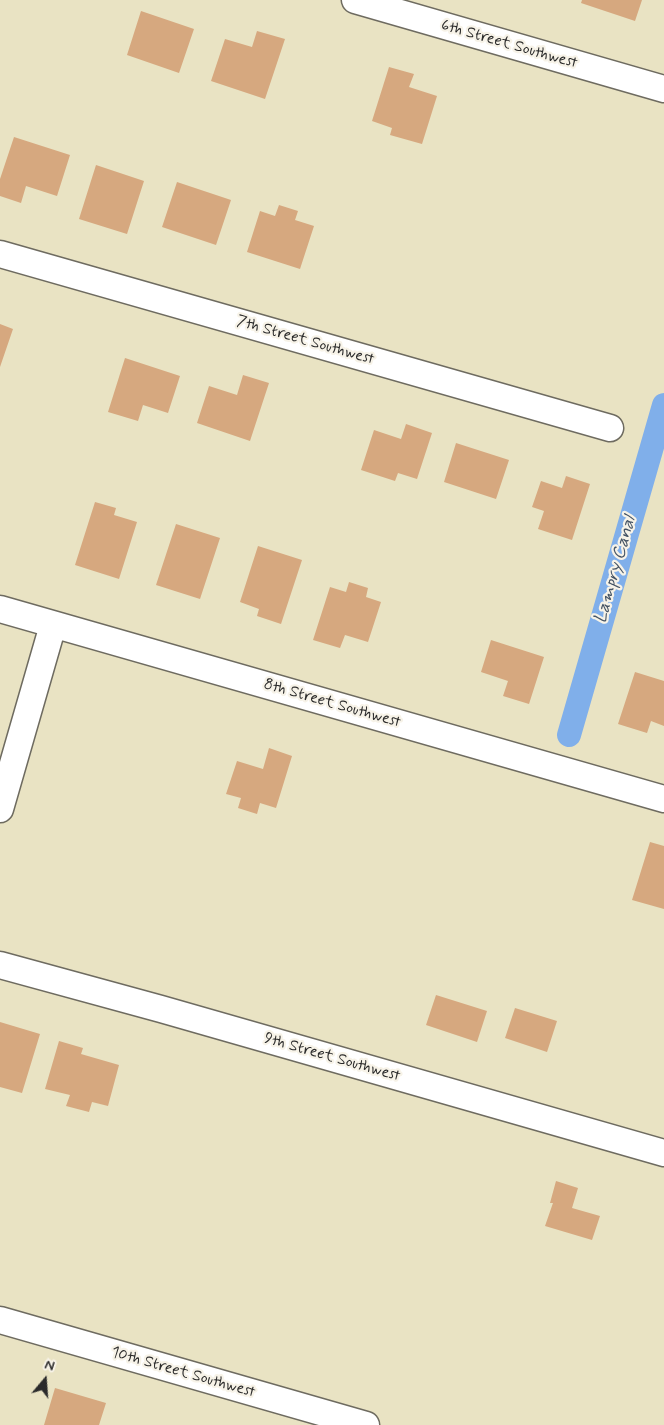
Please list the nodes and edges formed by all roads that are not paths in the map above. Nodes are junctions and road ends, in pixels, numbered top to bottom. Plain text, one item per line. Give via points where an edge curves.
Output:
1 (355, 0) edge
2 (664, 89) edge
3 (0, 254) edge
4 (610, 428) dead end
5 (0, 609) edge
6 (53, 625) junction
7 (664, 799) edge
8 (0, 809) edge
9 (0, 965) edge
10 (664, 1153) edge
11 (0, 1320) edge
12 (366, 1425) edge

1 - 2 street, 6th Street Southwest
3 - 4 street, 7th Street Southwest
5 - 6 street, 8th Street Southwest
6 - 7 street, 8th Street Southwest
6 - 8 street
9 - 10 street, 9th Street Southwest
11 - 12 street, 10th Street Southwest

